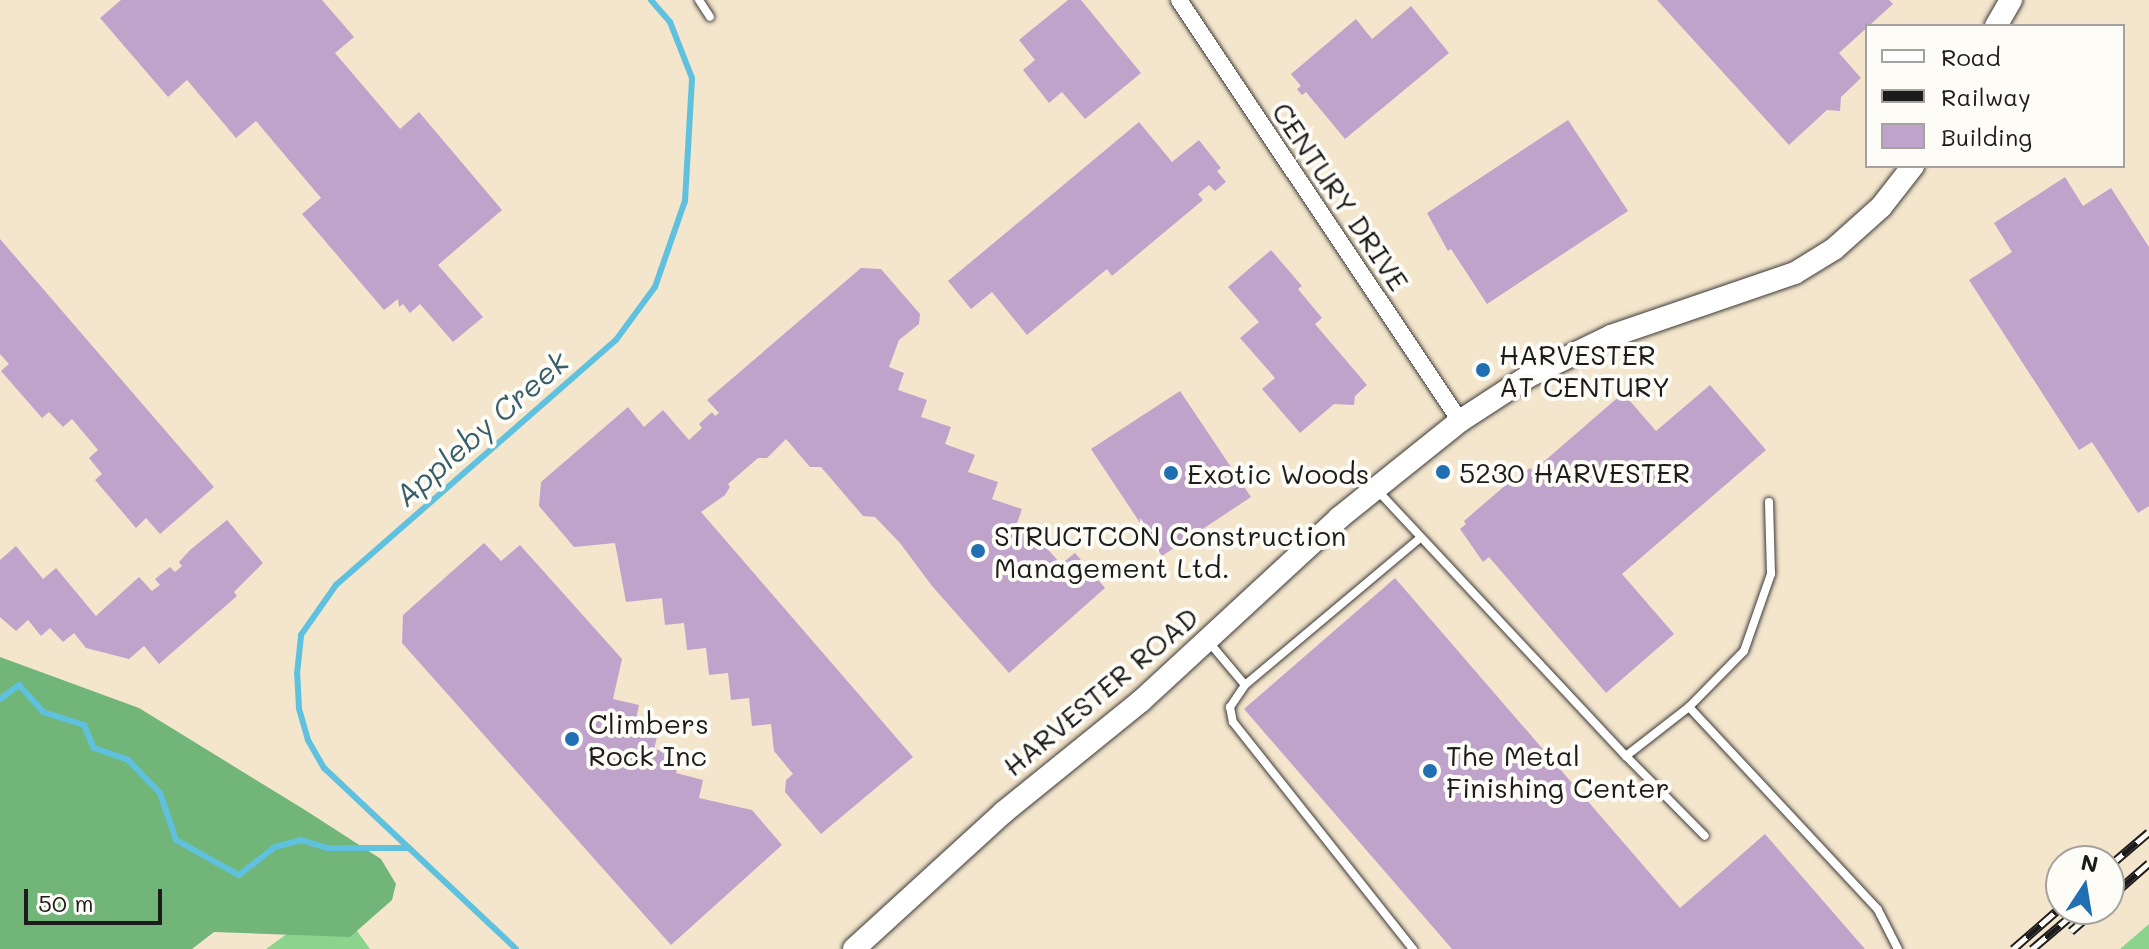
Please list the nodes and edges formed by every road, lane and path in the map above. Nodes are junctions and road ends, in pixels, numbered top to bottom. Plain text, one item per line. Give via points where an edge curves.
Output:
1 (699, 0) edge
2 (1179, 0) edge
3 (2011, 0) edge
4 (710, 17) dead end
5 (1997, 24) edge
6 (1911, 168) edge
7 (1460, 421) junction
8 (1376, 489) junction
9 (1769, 502) dead end
10 (1420, 538) junction
11 (1207, 640) junction
12 (1245, 685) junction
13 (1689, 707) junction
14 (1626, 756) junction
15 (1705, 836) dead end
16 (854, 949) edge
17 (1412, 949) edge
18 (1898, 949) edge

1 - 4 lane
2 - 7 street, CENTURY DRIVE
3 - 5 main road
6 - 7 main road, HARVESTER ROAD via 1881,207 1834,249 1795,273 1611,336 1529,376
7 - 8 main road, HARVESTER ROAD
8 - 10 lane
8 - 11 main road, HARVESTER ROAD
9 - 13 lane via 1771,574 1744,651
10 - 12 lane
10 - 14 lane
11 - 12 lane
11 - 16 main road, HARVESTER ROAD via 1004,812
12 - 17 lane via 1230,707 1233,722
13 - 14 lane
13 - 18 lane via 1878,910
14 - 15 lane

